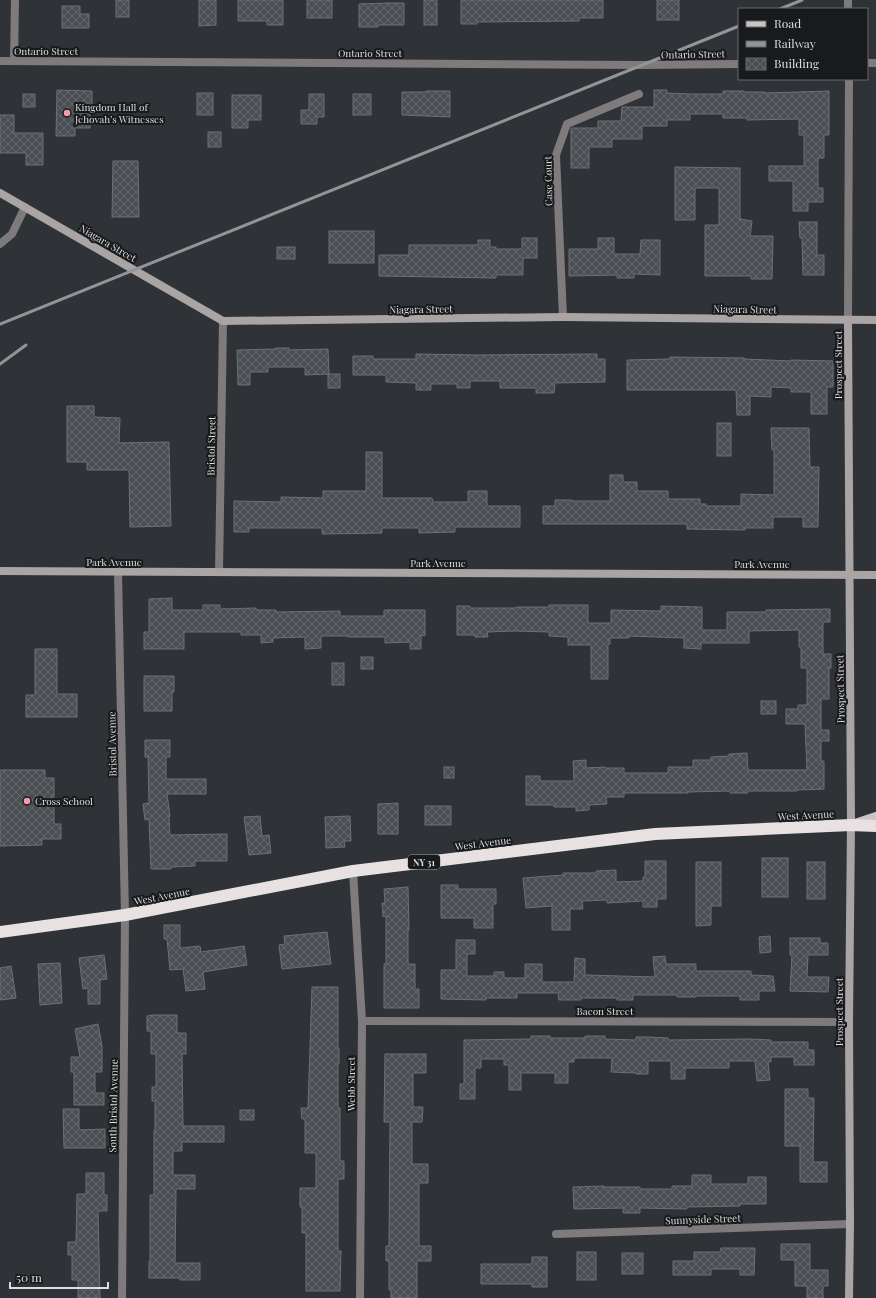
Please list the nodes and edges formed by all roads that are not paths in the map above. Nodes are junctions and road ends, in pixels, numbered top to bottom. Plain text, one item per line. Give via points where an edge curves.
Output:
1 (15, 0) edge
2 (0, 61) edge
3 (14, 61) junction
4 (738, 64) edge
5 (849, 80) edge
6 (639, 94) dead end
7 (0, 193) edge
8 (25, 208) junction
9 (0, 244) edge
10 (563, 317) junction
11 (848, 320) junction
12 (876, 320) edge
13 (223, 321) junction
14 (0, 571) edge
15 (118, 572) junction
16 (219, 572) junction
17 (849, 575) junction
18 (876, 575) edge
19 (876, 817) edge
20 (851, 825) junction
21 (876, 826) edge
22 (353, 871) junction
23 (125, 915) junction
24 (0, 932) edge
25 (362, 1021) junction
26 (849, 1022) junction
27 (850, 1224) junction
28 (556, 1234) dead end
29 (122, 1298) edge
30 (360, 1298) edge
31 (849, 1298) edge

1 - 3 street
2 - 3 street, Ontario Street
3 - 4 street, Ontario Street
5 - 11 street, Prospect Street
6 - 10 street, Case Court via 567,124 556,155
7 - 8 street, Niagara Street
8 - 9 street via 12,234
8 - 13 street, Niagara Street
10 - 11 street, Niagara Street
10 - 13 street, Niagara Street
11 - 12 street, Niagara Street
11 - 17 street, Prospect Street
13 - 16 street, Bristol Street
14 - 15 street, Park Avenue
15 - 16 street, Park Avenue
15 - 23 street, Bristol Avenue
16 - 17 street, Park Avenue
17 - 18 street, Park Avenue
17 - 20 street, Prospect Street
19 - 20 main road, West Avenue
20 - 21 highway, NY 31
20 - 22 highway, West Avenue / NY 31 via 655,834
20 - 26 street, Prospect Street
22 - 23 highway, West Avenue / NY 31
22 - 25 street, Webb Street
23 - 24 highway, West Avenue / NY 31
23 - 29 street, South Bristol Avenue
25 - 26 street, Bacon Street
25 - 30 street, Webb Street
26 - 27 street, Prospect Street
27 - 28 street, Sunnyside Street
27 - 31 street, Prospect Street

